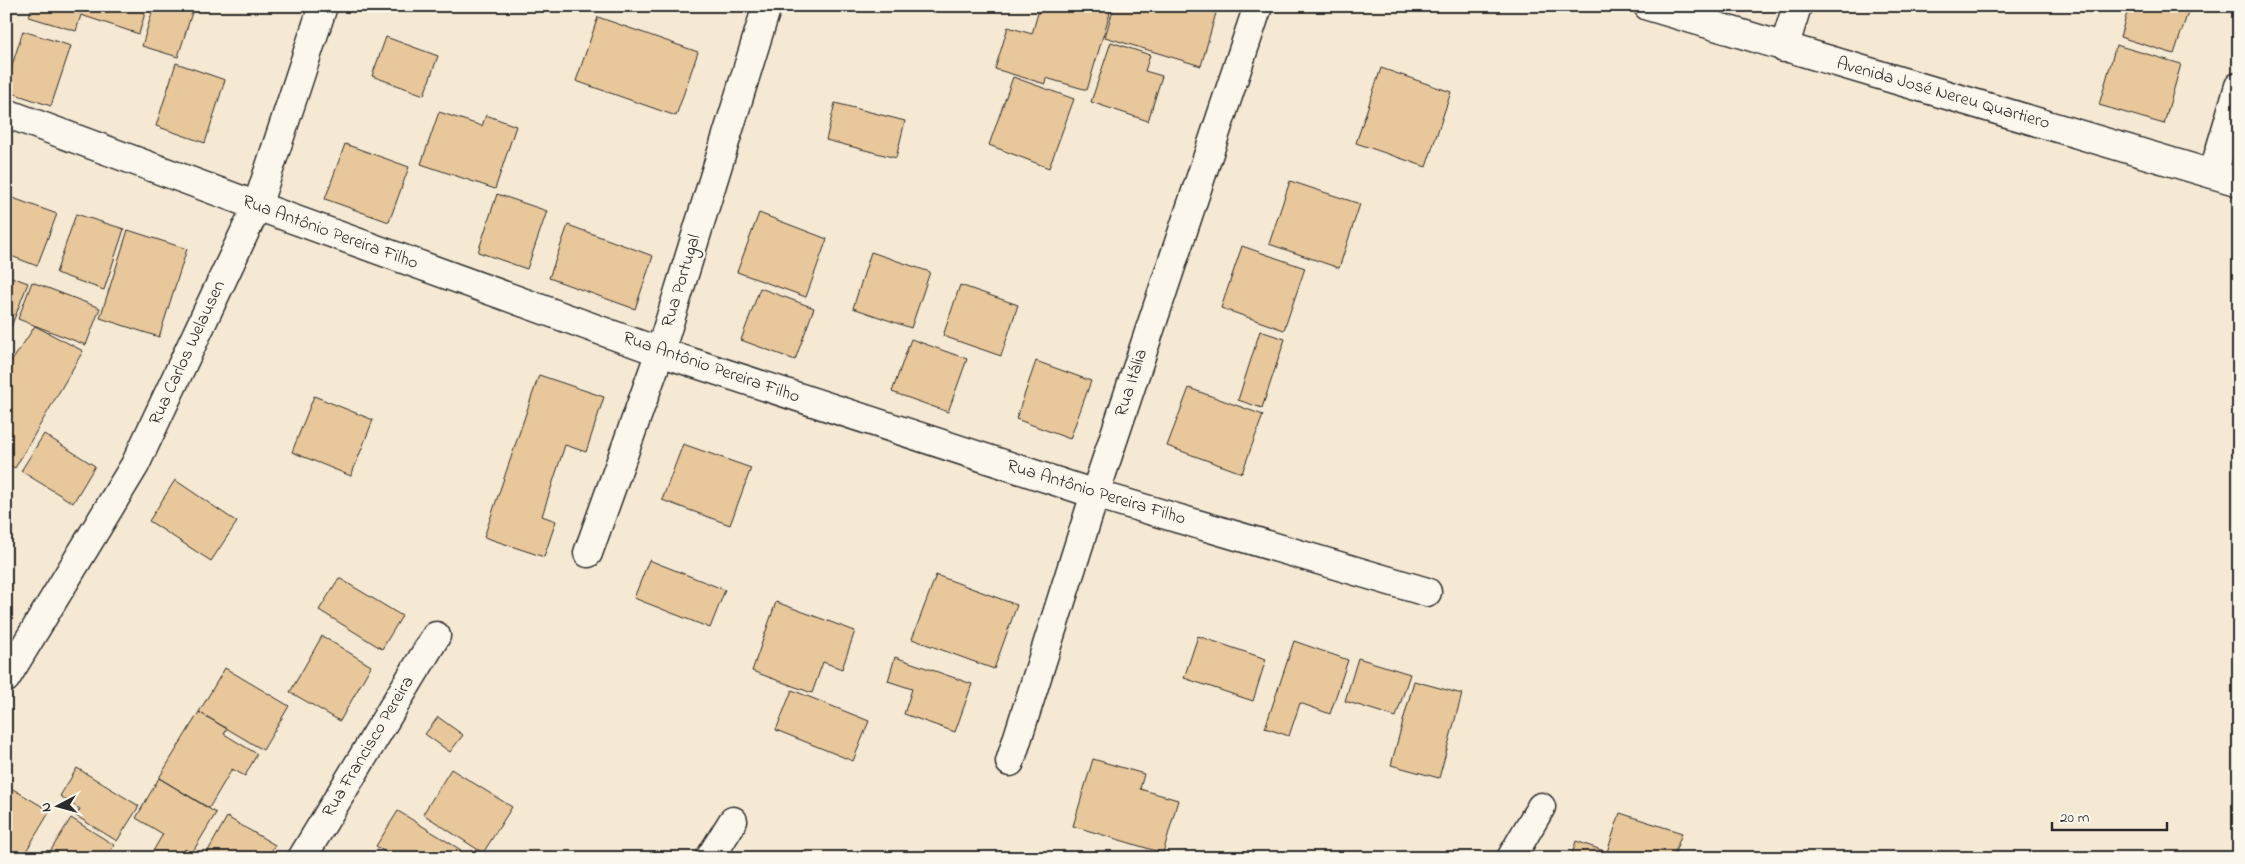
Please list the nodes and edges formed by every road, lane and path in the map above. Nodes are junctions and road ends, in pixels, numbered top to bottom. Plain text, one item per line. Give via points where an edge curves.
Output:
1 (323, 6) edge
2 (767, 6) edge
3 (1258, 6) edge
4 (1648, 6) edge
5 (1797, 6) edge
6 (1784, 48) junction
7 (2239, 86) edge
8 (6, 113) edge
9 (2213, 174) junction
10 (2239, 182) edge
11 (257, 206) junction
12 (660, 352) junction
13 (1095, 494) junction
14 (588, 553) dead end
15 (1427, 592) dead end
16 (436, 636) dead end
17 (6, 678) edge
18 (1010, 762) dead end
19 (1541, 807) dead end
20 (733, 821) dead end
21 (302, 858) edge
22 (710, 858) edge
23 (1511, 858) edge

1 - 11 street, Rua Carlos Welausen
2 - 12 street, Rua Portugal
3 - 13 street, Rua Itália
4 - 6 street, Avenida José Nereu Quartiero
5 - 6 street
6 - 9 street, Avenida José Nereu Quartiero
7 - 9 street
8 - 11 street, Rua Antônio Pereira Filho
9 - 10 street, Avenida José Nereu Quartiero
11 - 12 street, Rua Antônio Pereira Filho
11 - 17 street, Rua Carlos Welausen via 135,465
12 - 13 street, Rua Antônio Pereira Filho
12 - 14 street, Rua Portugal
13 - 15 street, Rua Antônio Pereira Filho
13 - 18 street, Rua Itália
16 - 21 street, Rua Francisco Pereira
19 - 23 street
20 - 22 street

